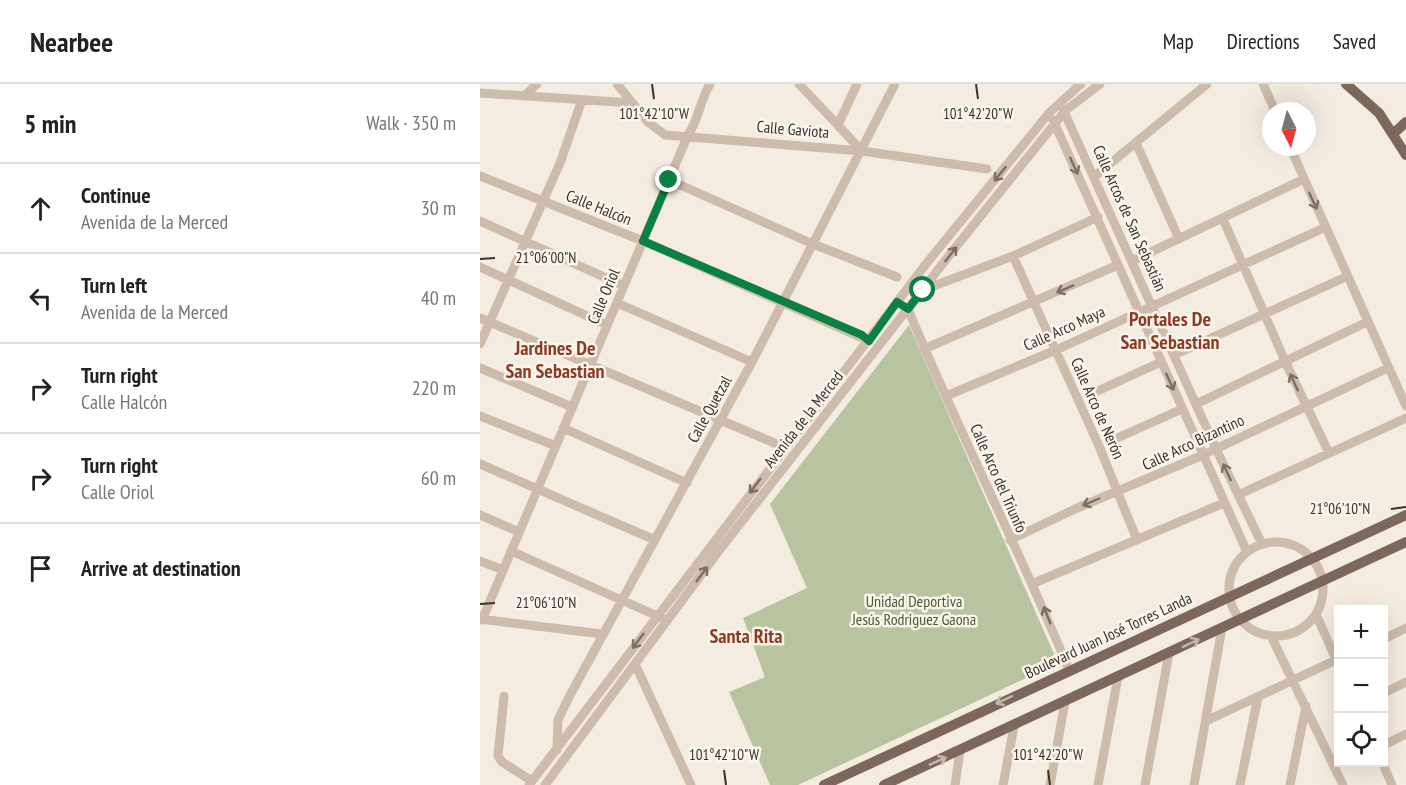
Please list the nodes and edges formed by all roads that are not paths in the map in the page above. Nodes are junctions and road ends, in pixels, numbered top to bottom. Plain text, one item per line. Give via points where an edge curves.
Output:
1 (537, 84) edge
2 (617, 84) edge
3 (710, 84) edge
4 (799, 84) edge
5 (857, 84) edge
6 (895, 84) edge
7 (1081, 84) edge
8 (1100, 84) edge
9 (1207, 84) edge
10 (1263, 84) edge
11 (1346, 84) edge
12 (480, 93) edge
13 (524, 96) junction
14 (582, 100) junction
15 (1060, 101) junction
16 (1271, 102) edge
17 (632, 103) junction
18 (1065, 111) junction
19 (1049, 113) junction
20 (1406, 122) edge
21 (1054, 124) junction
22 (838, 125) junction
23 (1394, 133) junction
24 (688, 135) junction
25 (1136, 143) junction
26 (862, 151) junction
27 (1406, 155) edge
28 (1294, 156) edge
29 (987, 169) dead end
30 (480, 176) edge
31 (1095, 176) junction
32 (1304, 179) junction
33 (669, 180) junction
34 (542, 200) junction
35 (1098, 217) junction
36 (1223, 219) junction
37 (480, 221) edge
38 (1326, 227) junction
39 (1179, 239) junction
40 (524, 240) junction
41 (643, 241) junction
42 (813, 244) junction
43 (1013, 256) junction
44 (1132, 261) junction
45 (1118, 265) junction
46 (1243, 266) junction
47 (480, 267) edge
48 (1348, 276) junction
49 (897, 277) dead end
50 (508, 279) junction
51 (624, 286) junction
52 (923, 290) junction
53 (897, 302) junction
54 (617, 303) junction
55 (783, 303) junction
56 (1034, 303) junction
57 (1152, 305) junction
58 (908, 309) junction
59 (1138, 311) junction
60 (1265, 315) junction
61 (485, 320) edge
62 (1367, 322) junction
63 (607, 325) junction
64 (869, 341) junction
65 (480, 344) edge
66 (924, 349) junction
67 (1056, 350) junction
68 (1174, 355) junction
69 (1285, 361) junction
70 (752, 362) junction
71 (1161, 362) junction
72 (590, 365) junction
73 (480, 368) edge
74 (1388, 368) junction
75 (1091, 394) dead end
76 (945, 396) junction
77 (1196, 404) junction
78 (1406, 406) edge
79 (572, 407) junction
80 (1306, 407) junction
81 (1182, 409) junction
82 (480, 416) edge
83 (1406, 418) edge
84 (719, 421) junction
85 (563, 428) junction
86 (1115, 439) dead end
87 (556, 446) junction
88 (784, 447) junction
89 (1216, 449) junction
90 (1329, 453) junction
91 (1203, 455) junction
92 (480, 464) edge
93 (687, 483) junction
94 (538, 489) junction
95 (1118, 493) junction
96 (1238, 495) junction
97 (1224, 503) junction
98 (480, 515) edge
99 (1406, 515) edge
100 (519, 532) junction
101 (655, 540) junction
102 (1010, 540) junction
103 (1137, 540) junction
104 (1406, 543) edge
105 (1262, 544) junction
106 (511, 551) junction
107 (1246, 552) junction
108 (1312, 559) junction
109 (480, 561) edge
110 (503, 570) junction
111 (1322, 581) junction
112 (1034, 583) junction
113 (1229, 596) junction
114 (622, 600) junction
115 (1316, 614) junction
116 (658, 615) junction
117 (481, 619) edge
118 (667, 620) junction
119 (1240, 620) junction
120 (1222, 628) junction
121 (1406, 628) edge
122 (602, 634) junction
123 (1271, 636) junction
124 (1388, 637) edge
125 (1169, 653) junction
126 (1337, 659) edge
127 (1334, 663) edge
128 (635, 664) junction
129 (1069, 670) junction
130 (1118, 676) junction
131 (1294, 680) junction
132 (1406, 682) edge
133 (1388, 691) edge
134 (504, 696) dead end
135 (1258, 697) junction
136 (1065, 702) junction
137 (1306, 706) junction
138 (1206, 721) junction
139 (1014, 727) junction
140 (1406, 734) edge
141 (1388, 743) edge
142 (557, 750) junction
143 (960, 751) junction
144 (1384, 767) edge
145 (907, 780) edge
146 (531, 783) edge
147 (1342, 784) edge
148 (545, 785) edge
149 (691, 785) edge
150 (824, 785) edge
151 (884, 785) edge
152 (955, 785) edge
153 (1003, 785) edge
154 (1050, 785) edge
155 (1098, 785) edge
156 (1145, 785) edge
157 (1194, 785) edge
158 (1240, 785) edge
159 (1290, 785) edge
160 (1392, 785) edge

1 - 13 street
2 - 17 street, Calle Gaviota
3 - 24 street, Calle Oriol
4 - 22 street
5 - 22 street
6 - 26 street, Calle Quetzal
7 - 15 street, Avenida de la Merced
8 - 18 street, Avenida de la Merced
9 - 25 street
10 - 16 street
11 - 23 main road via 1366,99
12 - 13 street
13 - 14 street
14 - 17 street
14 - 34 street
15 - 18 street, Calle Arcos de San Sebastián
15 - 19 street, Avenida de la Merced
17 - 24 street, Calle Gaviota via 660,133
18 - 21 street, Avenida de la Merced
18 - 31 street, Calle Arcos de San Sebastián
19 - 21 street, Calle Arcos de San Sebastián
19 -> 53 street, Avenida de la Merced
20 - 23 main road
21 -> 35 street, Calle Arcos de San Sebastián
52 -> 21 street, Avenida de la Merced
22 - 26 street
23 - 27 main road
24 - 26 street, Calle Gaviota
24 - 33 street, Calle Oriol
25 - 31 street
25 - 39 street
26 - 29 street, Calle Gaviota
26 - 42 street, Calle Quetzal
28 - 32 street
30 - 34 street, Calle Halcón
31 - 44 street, Calle Arcos de San Sebastián
32 - 36 street
32 -> 38 street
33 - 41 street, Calle Oriol
33 - 42 street
34 - 40 street
34 - 41 street, Calle Halcón
35 - 43 street
35 - 45 street, Calle Arcos de San Sebastián
36 - 39 street
36 - 46 street
37 - 40 street
38 - 46 street, Calle Arco Maya
38 - 48 street
39 - 44 street
40 - 50 street
40 - 51 street
41 - 51 street, Calle Oriol
41 - 55 street, Calle Halcón
42 - 49 street
42 - 55 street, Calle Quetzal
43 - 52 street
43 - 56 street, Calle Arco de Nerón
44 - 57 street, Calle Arcos de San Sebastián
45 -> 56 street
45 - 59 street, Calle Arcos de San Sebastián
46 - 57 street, Calle Arco Maya
46 - 60 street
47 - 50 street
48 - 60 street
48 - 62 street
50 - 61 street
50 - 63 street
51 - 54 street, Calle Oriol
52 - 58 street, Avenida de la Merced
53 - 58 street
53 - 64 street, Avenida de la Merced
54 - 63 street, Calle Oriol
54 - 70 street
55 - 64 street, Calle Halcón
55 - 70 street, Calle Quetzal
56 - 66 street
56 - 67 street, Calle Arco de Nerón
57 - 59 street, Calle Arco Maya
57 - 68 street, Calle Arcos de San Sebastián
58 - 66 street, Calle Arco del Triunfo
118 -> 58 street, Avenida de la Merced
59 - 67 street, Calle Arco Maya
59 - 71 street, Calle Arcos de San Sebastián
60 - 68 street
60 - 69 street
61 - 65 street
61 - 72 street
62 - 69 street
62 - 74 street
63 - 72 street, Calle Oriol
64 - 88 street, Avenida de la Merced
66 - 76 street, Calle Arco del Triunfo
67 - 76 street, Calle Arco Maya
67 - 95 street, Calle Arco de Nerón
68 - 77 street, Calle Arcos de San Sebastián
69 - 77 street
80 -> 69 street
70 - 84 street, Calle Quetzal
71 - 75 street
71 -> 81 street, Calle Arcos de San Sebastián
72 - 79 street, Calle Oriol
72 - 84 street
73 - 79 street
74 - 78 street
74 - 80 street, Calle Arco Bizantino
76 - 102 street, Calle Arco del Triunfo
77 - 89 street, Calle Arcos de San Sebastián
79 - 85 street, Calle Oriol
80 - 89 street, Calle Arco Bizantino
80 - 90 street
81 - 86 street
81 - 91 street, Calle Arcos de San Sebastián
82 - 87 street
83 - 90 street
84 - 88 street
84 - 93 street, Calle Quetzal
85 - 87 street, Calle Oriol
85 - 93 street
87 - 94 street, Calle Oriol
88 -> 116 street, Avenida de la Merced
89 - 91 street, Calle Arco Bizantino
96 -> 89 street, Calle Arcos de San Sebastián
90 - 96 street
91 - 95 street, Calle Arco Bizantino
91 - 97 street, Calle Arcos de San Sebastián
92 - 94 street
93 - 101 street, Calle Quetzal
94 - 100 street, Calle Oriol
94 - 101 street
95 -> 102 street, Calle Arco Bizantino
95 - 103 street, Calle Arco de Nerón
96 - 105 street, Calle Arcos de San Sebastián
97 - 103 street
97 - 107 street, Calle Arcos de San Sebastián
98 - 100 street
99 - 108 main road, Boulevard Juan José Torres Landa
100 - 106 street, Calle Oriol
101 - 114 street, Calle Quetzal
102 - 112 street, Calle Arco del Triunfo
103 - 112 street
104 - 111 main road
105 - 107 street
105 - 108 street via 1295,546
106 - 110 street, Calle Oriol
106 - 114 street
107 - 113 street via 1232,571
108 - 111 street
108 - 113 main road, Boulevard Juan José Torres Landa
109 - 110 street
110 - 117 street, Calle Oriol
111 - 115 street via 1322,598
111 - 119 main road
129 -> 112 street, Calle Arco del Triunfo
113 - 119 street
113 - 129 main road, Boulevard Juan José Torres Landa
114 - 116 street
114 - 122 street, Calle Quetzal
115 - 123 street via 1296,631
115 - 126 street
116 - 118 street
116 -> 142 street, Avenida de la Merced
117 - 122 street
118 - 128 street, Avenida de la Merced
119 - 120 main road
119 - 123 street via 1254,631
125 -> 120 main road
120 - 138 street
121 - 124 street
122 - 142 street, Calle Quetzal via 558,720
123 - 131 street
125 - 130 main road
125 - 156 street
127 - 131 street
128 - 148 street, Avenida de la Merced
128 - 149 street
129 -> 150 main road, Boulevard Juan José Torres Landa
130 - 136 main road
130 - 155 street
131 - 135 street
131 - 137 street
132 - 133 street
134 - 146 street via 498,756
135 - 138 street
135 - 158 street
136 - 139 main road
136 - 154 street
137 - 147 street
137 - 159 street
138 - 157 street
139 - 143 main road
139 - 153 street
140 - 141 street
142 - 146 street, Avenida de la Merced
145 -> 143 main road
143 - 152 street
144 - 160 street
145 - 151 main road

